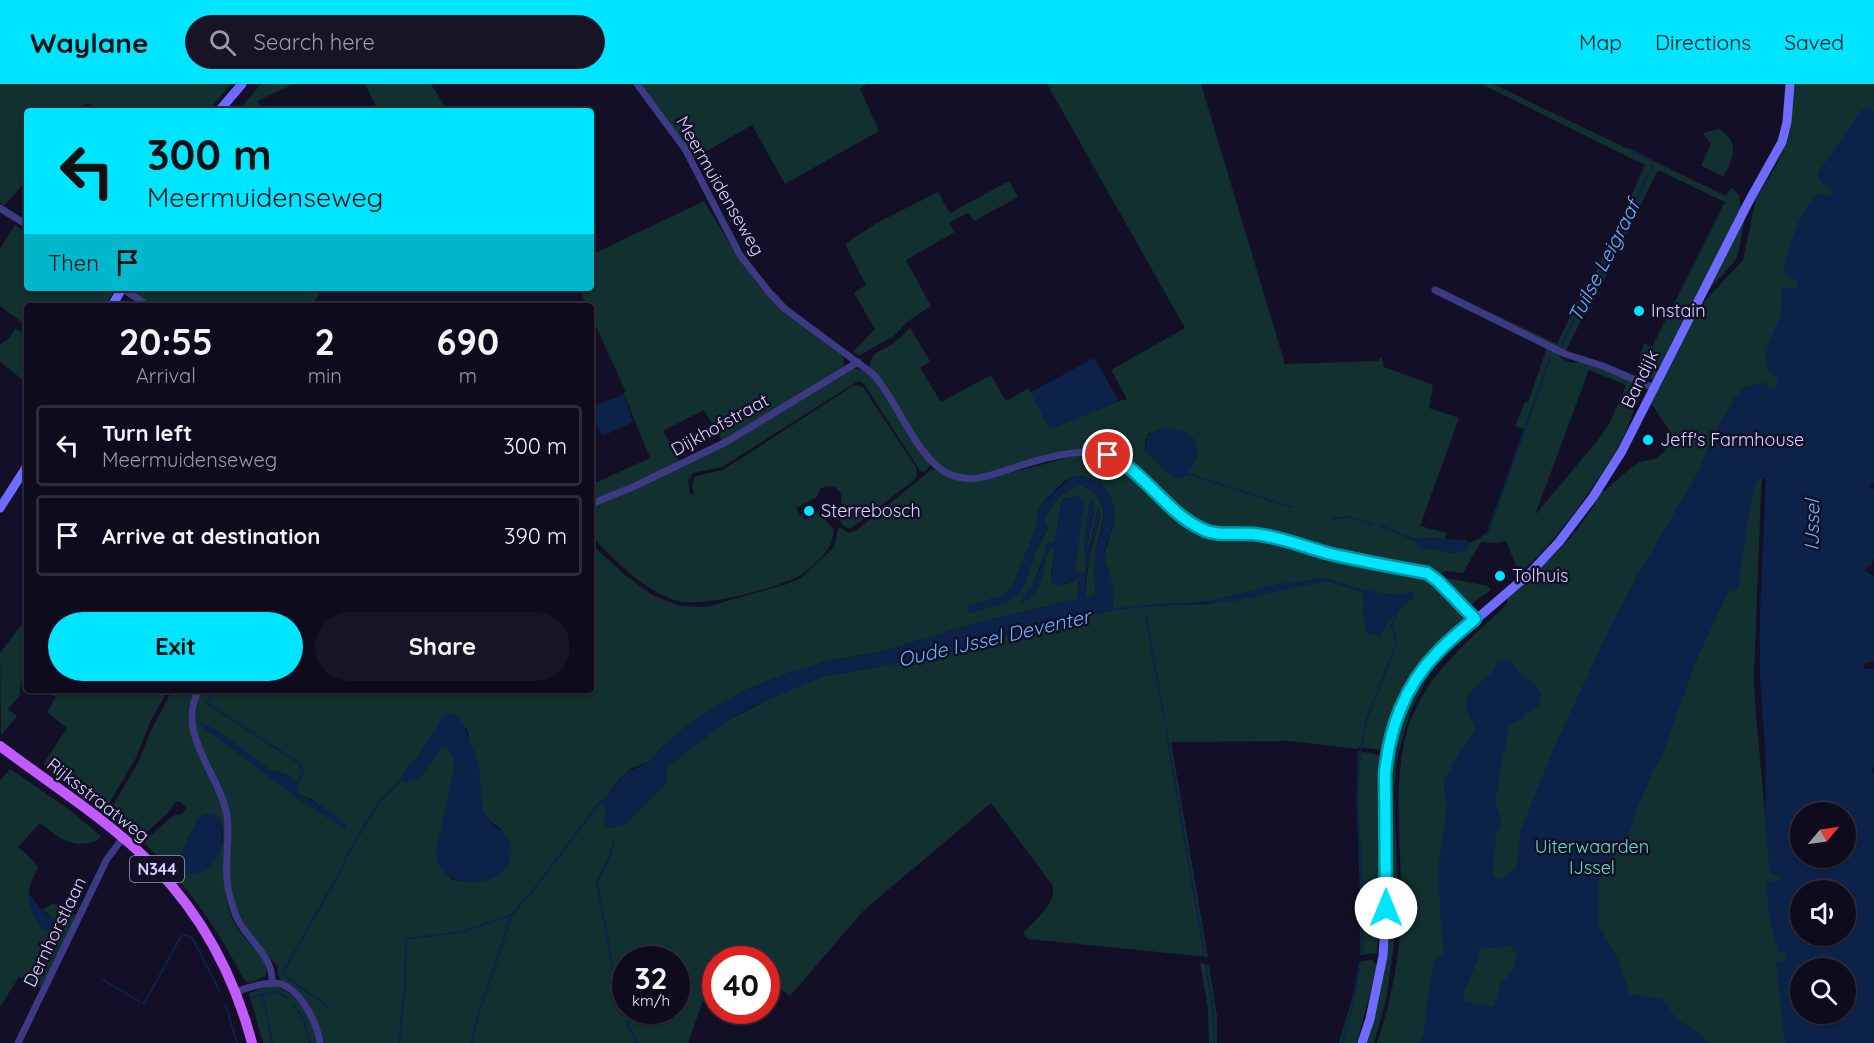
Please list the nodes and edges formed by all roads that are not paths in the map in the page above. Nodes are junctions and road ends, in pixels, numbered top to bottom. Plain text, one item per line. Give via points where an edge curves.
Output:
1 (242, 84) edge
2 (638, 84) edge
3 (1790, 84) edge
4 (222, 108) edge
5 (0, 208) edge
6 (24, 223) edge
7 (1435, 290) dead end
8 (126, 291) edge
9 (144, 303) edge
10 (858, 362) junction
11 (1654, 388) junction
12 (24, 471) edge
13 (594, 503) edge
14 (0, 508) edge
15 (1475, 619) junction
16 (198, 693) edge
17 (0, 746) edge
18 (123, 838) junction
19 (272, 983) junction
20 (235, 992) junction
21 (18, 1043) edge
22 (252, 1043) edge
23 (320, 1043) edge
24 (1362, 1043) edge

1 - 4 street
2 - 10 street, Meermuidenseweg via 685,149 740,255 768,291
3 - 11 street, Bandijk via 1782,142
5 - 6 street
7 - 11 street via 1565,354
8 - 9 street
10 - 13 street, Dijkhofstraat via 726,442
10 - 15 street, Meermuidenseweg via 882,385 927,457 947,474 982,478 1061,455 1108,455 1131,469 1167,506 1202,530 1263,535 1427,573
11 - 15 street, Bandijk via 1622,451 1576,520 1538,565
12 - 14 street
15 - 24 street, Bandijk via 1422,671 1404,700 1392,732 1385,774 1383,956
16 - 19 street via 192,723 195,739 227,813 230,898 243,931 269,962
17 - 18 main road, Rijksstraatweg / N344
18 - 20 main road, Rijksstraatweg / N344 via 156,868 187,905 213,945
18 - 21 street, Dernhorstlaan via 107,859
19 - 20 street
19 - 23 street via 294,993 304,1005 313,1018
20 - 22 main road, Rijksstraatweg / N344

